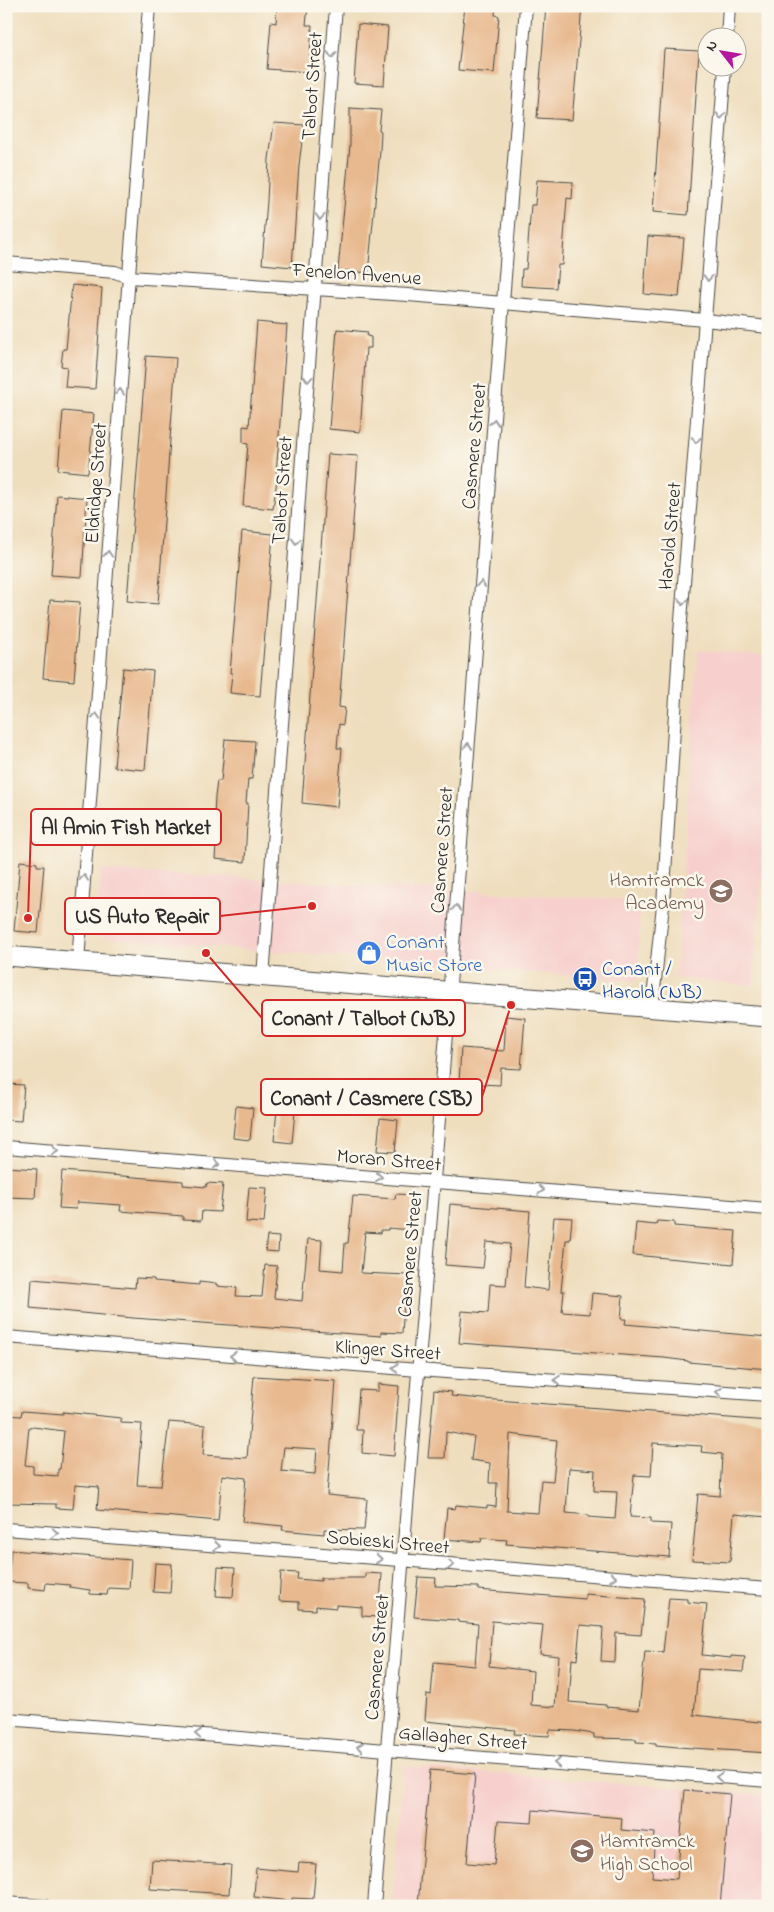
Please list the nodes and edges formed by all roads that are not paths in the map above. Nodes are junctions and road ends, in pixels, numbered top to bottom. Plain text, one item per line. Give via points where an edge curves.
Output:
1 (149, 6) edge
2 (336, 6) edge
3 (526, 6) edge
4 (730, 6) edge
5 (728, 28) edge
6 (724, 78) edge
7 (6, 263) edge
8 (129, 276) junction
9 (315, 288) junction
10 (503, 304) junction
11 (705, 320) junction
12 (768, 327) edge
13 (6, 956) edge
14 (78, 962) junction
15 (263, 977) junction
16 (449, 992) junction
17 (652, 1008) junction
18 (768, 1017) edge
19 (6, 1147) edge
20 (434, 1181) junction
21 (768, 1209) edge
22 (6, 1338) edge
23 (418, 1370) junction
24 (768, 1395) edge
25 (6, 1529) edge
26 (403, 1561) junction
27 (768, 1589) edge
28 (6, 1719) edge
29 (388, 1749) junction
30 (768, 1781) edge
31 (6, 1903) edge
32 (45, 1906) edge
33 (374, 1906) edge

1 - 8 street, Eldridge Street
2 -> 9 street, Talbot Street
3 - 10 street, Casmere Street
4 - 5 street
6 -> 11 street, Harold Street
7 - 8 street, Fenelon Avenue via 115,272
8 - 9 street, Fenelon Avenue
14 -> 8 street, Eldridge Street
9 - 10 street, Fenelon Avenue
9 -> 15 street, Talbot Street
10 - 11 street, Fenelon Avenue
16 -> 10 street, Casmere Street
11 - 12 street, Fenelon Avenue
11 -> 17 street, Harold Street via 663,905
13 - 14 main road
14 - 15 main road
15 - 16 main road
16 - 17 main road
16 - 20 street, Casmere Street
17 - 18 main road
19 -> 20 street, Moran Street
20 -> 21 street, Moran Street
20 - 23 street, Casmere Street
23 -> 22 street, Klinger Street
24 -> 23 street, Klinger Street
23 - 26 street, Casmere Street
25 -> 26 street, Sobieski Street
26 -> 27 street, Sobieski Street
26 - 29 street, Casmere Street
29 -> 28 street, Gallagher Street
30 -> 29 street, Gallagher Street
29 - 33 street, Casmere Street
31 - 32 street

